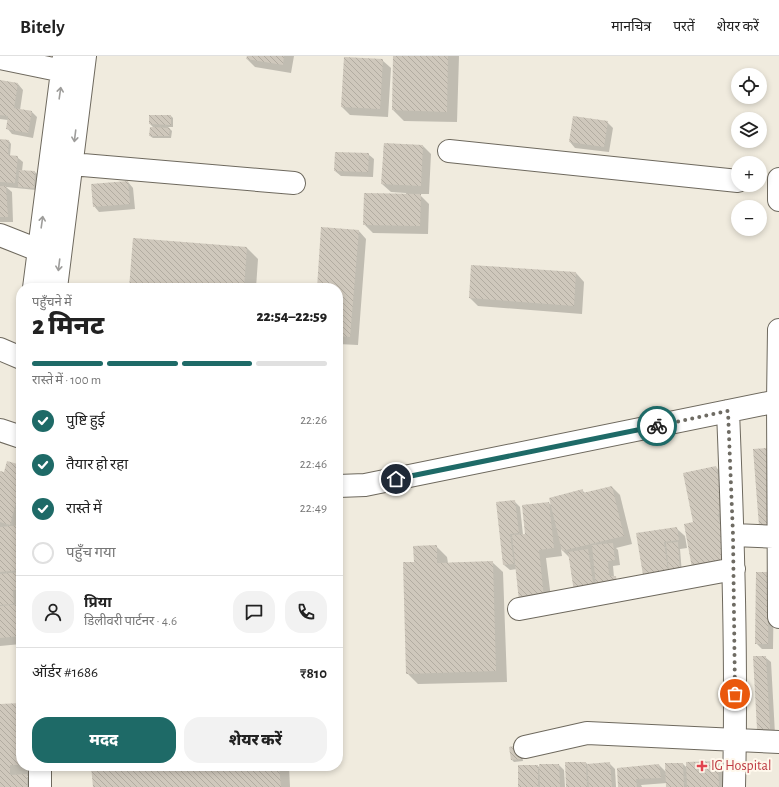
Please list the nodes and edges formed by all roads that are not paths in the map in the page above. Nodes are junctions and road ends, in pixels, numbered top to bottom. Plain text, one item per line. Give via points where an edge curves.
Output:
1 (85, 56) edge
2 (0, 58) edge
3 (64, 63) edge
4 (449, 150) dead end
5 (71, 164) junction
6 (779, 179) edge
7 (731, 180) edge
8 (294, 183) dead end
9 (767, 185) edge
10 (779, 186) edge
11 (779, 200) edge
12 (0, 235) edge
13 (38, 250) junction
14 (35, 283) edge
15 (57, 283) edge
16 (779, 330) edge
17 (0, 349) edge
18 (16, 356) edge
19 (778, 401) edge
20 (728, 411) junction
21 (0, 430) edge
22 (16, 435) edge
23 (343, 486) edge
24 (733, 535) junction
25 (779, 537) edge
26 (734, 569) junction
27 (519, 609) dead end
28 (779, 617) edge
29 (735, 740) junction
30 (779, 742) edge
31 (525, 747) dead end
32 (40, 771) edge
33 (40, 787) edge
34 (734, 787) edge

1 -> 5 street
2 - 3 street
13 -> 3 street
4 - 7 street
5 - 8 street
5 -> 15 street
6 - 10 street
9 - 10 street
10 - 11 street
12 - 13 street
13 - 14 street
16 - 19 street
17 - 18 street
19 - 20 street
19 - 25 street
20 - 23 street via 365,485
20 - 24 street
21 - 22 street
24 - 25 street
24 - 26 street
25 - 28 street
26 - 27 street
26 - 29 street
29 - 30 street
29 - 31 street via 587,733
29 - 34 street
32 - 33 street

